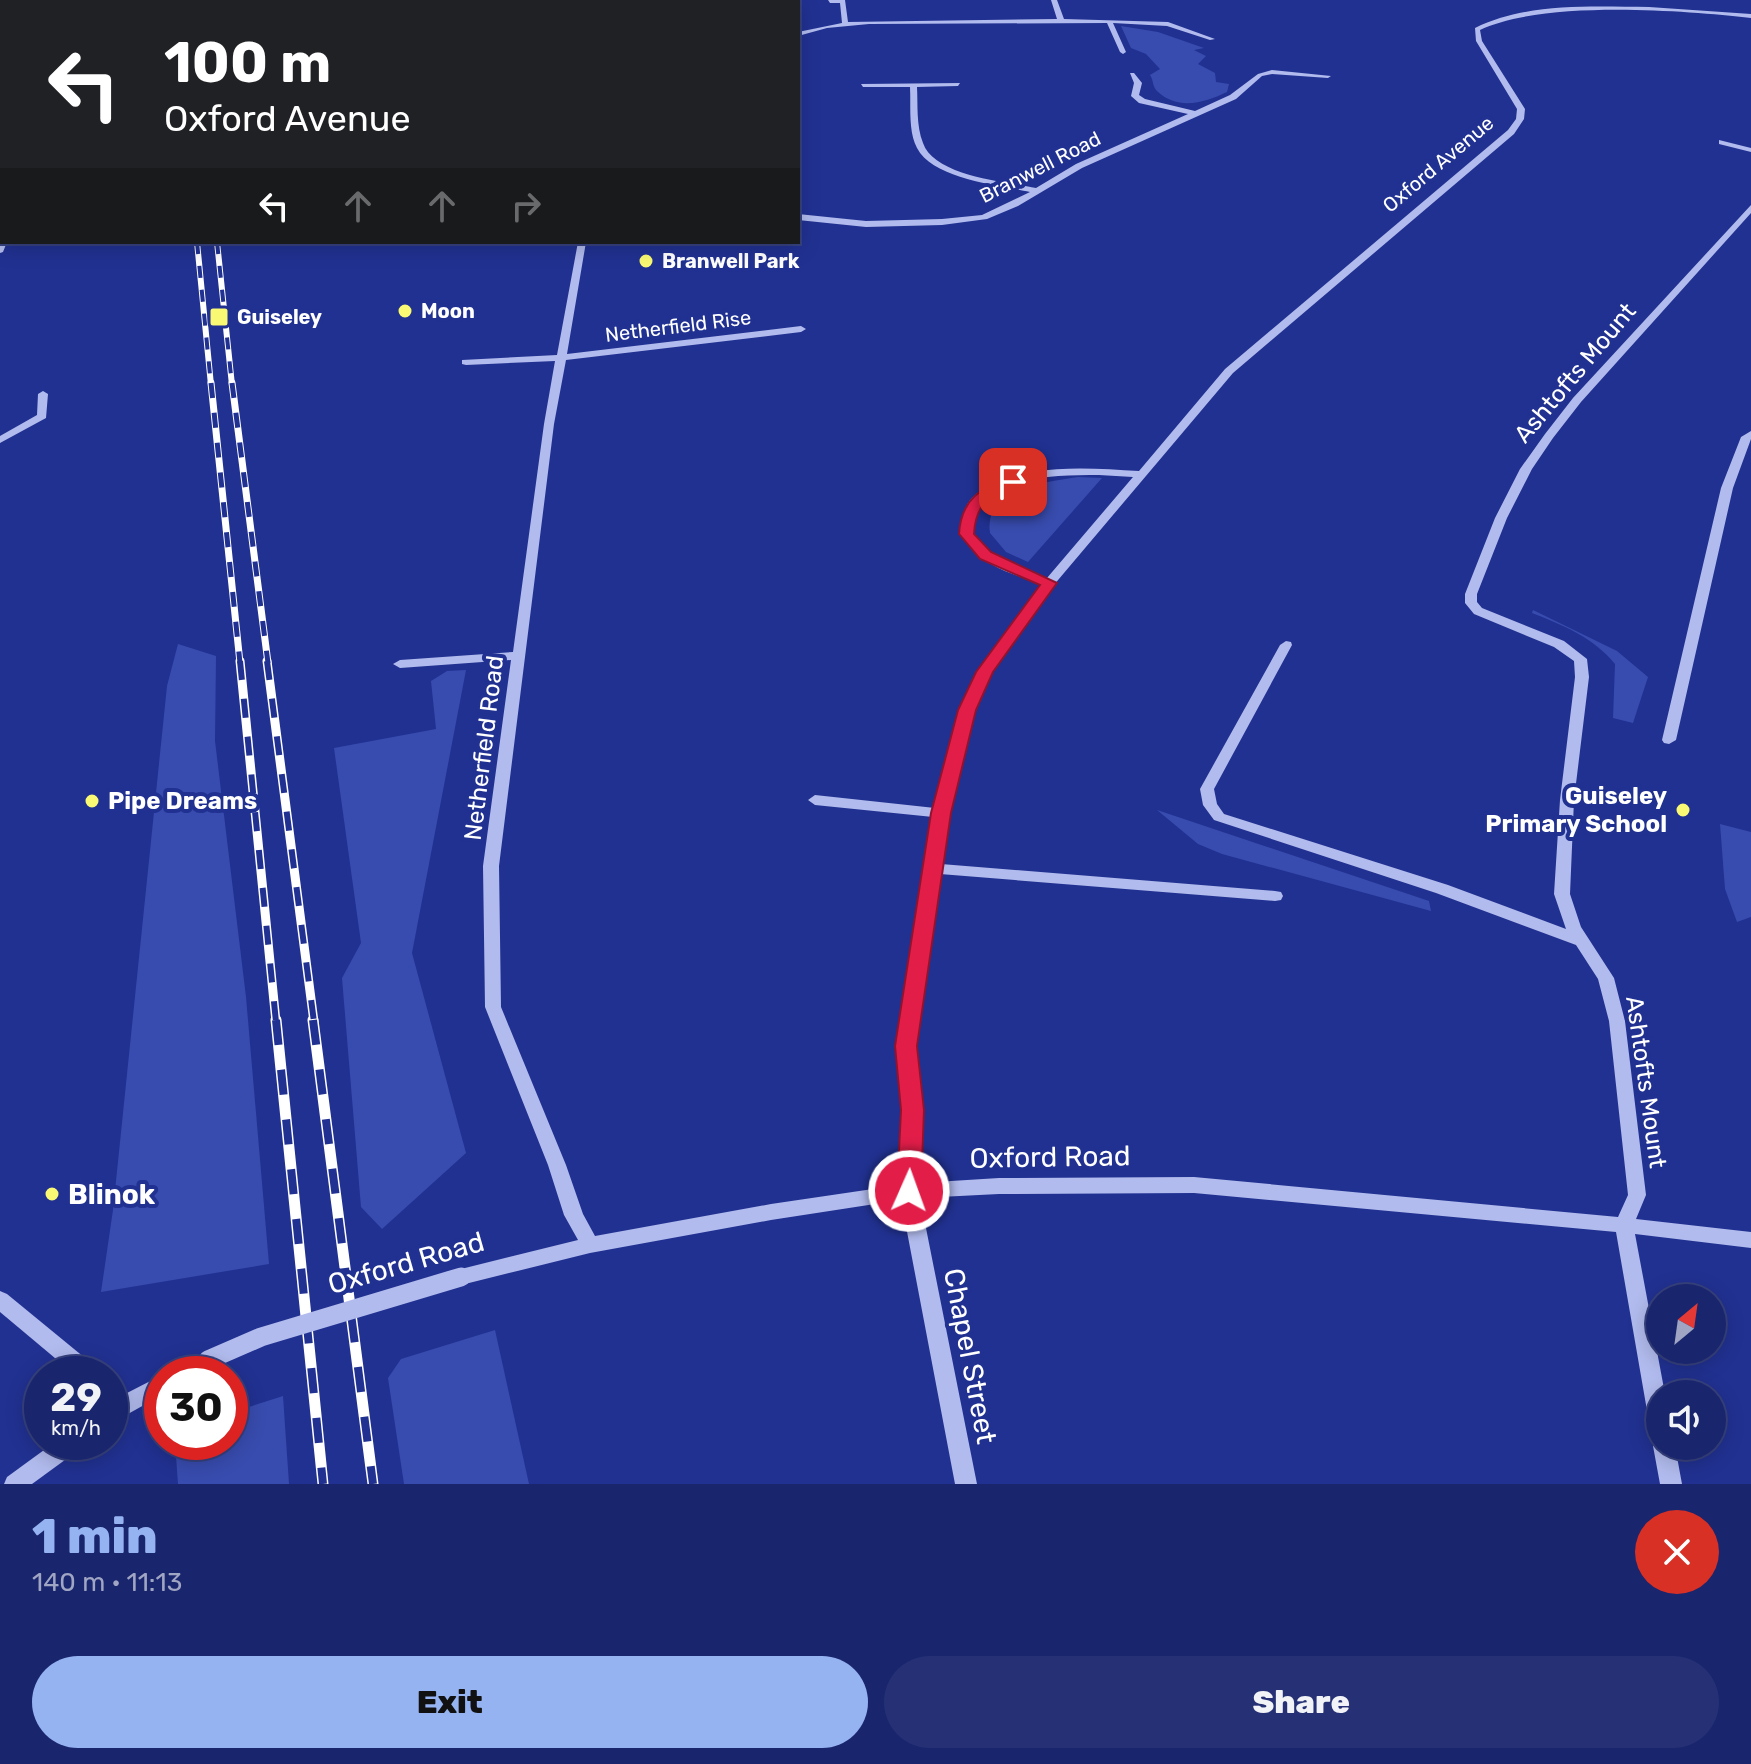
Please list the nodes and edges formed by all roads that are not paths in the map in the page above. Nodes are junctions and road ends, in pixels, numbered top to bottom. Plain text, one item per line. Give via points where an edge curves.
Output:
1 (830, 1) edge
2 (1576, 2) edge
3 (1055, 3) edge
4 (1751, 16) edge
5 (1061, 21) junction
6 (1109, 21) junction
7 (845, 23) junction
8 (800, 34) edge
9 (1212, 39) dead end
10 (1123, 52) dead end
11 (1257, 63) dead end
12 (1272, 72) junction
13 (1132, 74) dead end
14 (1328, 76) dead end
15 (913, 84) junction
16 (958, 84) dead end
17 (863, 85) dead end
18 (1196, 114) junction
19 (1722, 142) dead end
20 (1751, 150) edge
21 (1034, 190) junction
22 (1751, 208) edge
23 (800, 217) edge
24 (582, 244) edge
25 (801, 329) dead end
26 (560, 358) junction
27 (466, 362) dead end
28 (43, 394) dead end
29 (1751, 434) edge
30 (0, 440) edge
31 (1141, 474) junction
32 (1049, 583) junction
33 (1286, 645) dead end
34 (517, 656) junction
35 (400, 664) dead end
36 (1669, 740) dead end
37 (815, 800) dead end
38 (941, 813) junction
39 (933, 868) junction
40 (1275, 896) dead end
41 (1584, 942) junction
42 (909, 1191) junction
43 (1624, 1225) junction
44 (1751, 1240) edge
45 (590, 1245) junction
46 (0, 1300) edge
47 (67, 1356) edge
48 (217, 1356) edge
49 (1652, 1380) edge
50 (48, 1460) edge
51 (1667, 1460) edge
52 (15, 1484) edge
53 (966, 1484) edge
54 (1671, 1484) edge

1 - 7 street via 843,1
2 - 4 street, Oxford Avenue
2 - 31 street, Oxford Avenue via 1535,5 1484,20 1477,29 1479,41 1521,109 1511,132 1250,350
3 - 5 street
5 - 6 street
5 - 7 street
6 - 9 street via 1181,26
6 - 10 street
7 - 8 street
11 - 12 street
12 - 14 street
12 - 18 street, Branwell Road
13 - 18 street via 1138,83 1135,96 1142,101
15 - 16 street
15 - 17 street
15 - 21 street via 919,143 926,156 958,172
18 - 21 street, Branwell Road
19 - 20 street
21 - 23 street, Branwell Road via 1002,211 961,221 839,223
22 - 41 street, Ashtofts Mount via 1549,436 1501,518 1471,594 1478,611 1559,644 1580,659 1562,894 1573,928
24 - 26 street, Netherfield Road
25 - 26 street, Netherfield Rise
26 - 27 street, Netherfield Rise
26 - 34 street, Netherfield Road
28 - 30 street via 42,416
29 - 36 street via 1727,488
31 - 32 street, Oxford Avenue
31 - 32 street via 1048,473 976,500 966,526 979,549
32 - 38 street, Oxford Avenue via 985,672 967,710
33 - 41 street via 1207,789 1219,817 1442,889
34 - 35 street
34 - 45 street, Netherfield Road via 491,866 493,1007
37 - 38 street
38 - 39 street, Oxford Avenue
39 - 40 street
39 - 42 street, Oxford Avenue via 906,1046 913,1110
41 - 43 street, Ashtofts Mount via 1606,978 1617,1021 1637,1195
42 - 43 street, Oxford Road via 1194,1185
42 - 45 street, Oxford Road
42 - 53 street, Chapel Street
43 - 44 street, Oxford Road
43 - 49 street
45 - 48 street, Oxford Road, bridge via 461,1277 261,1337
46 - 47 street
50 - 52 street
51 - 54 street

